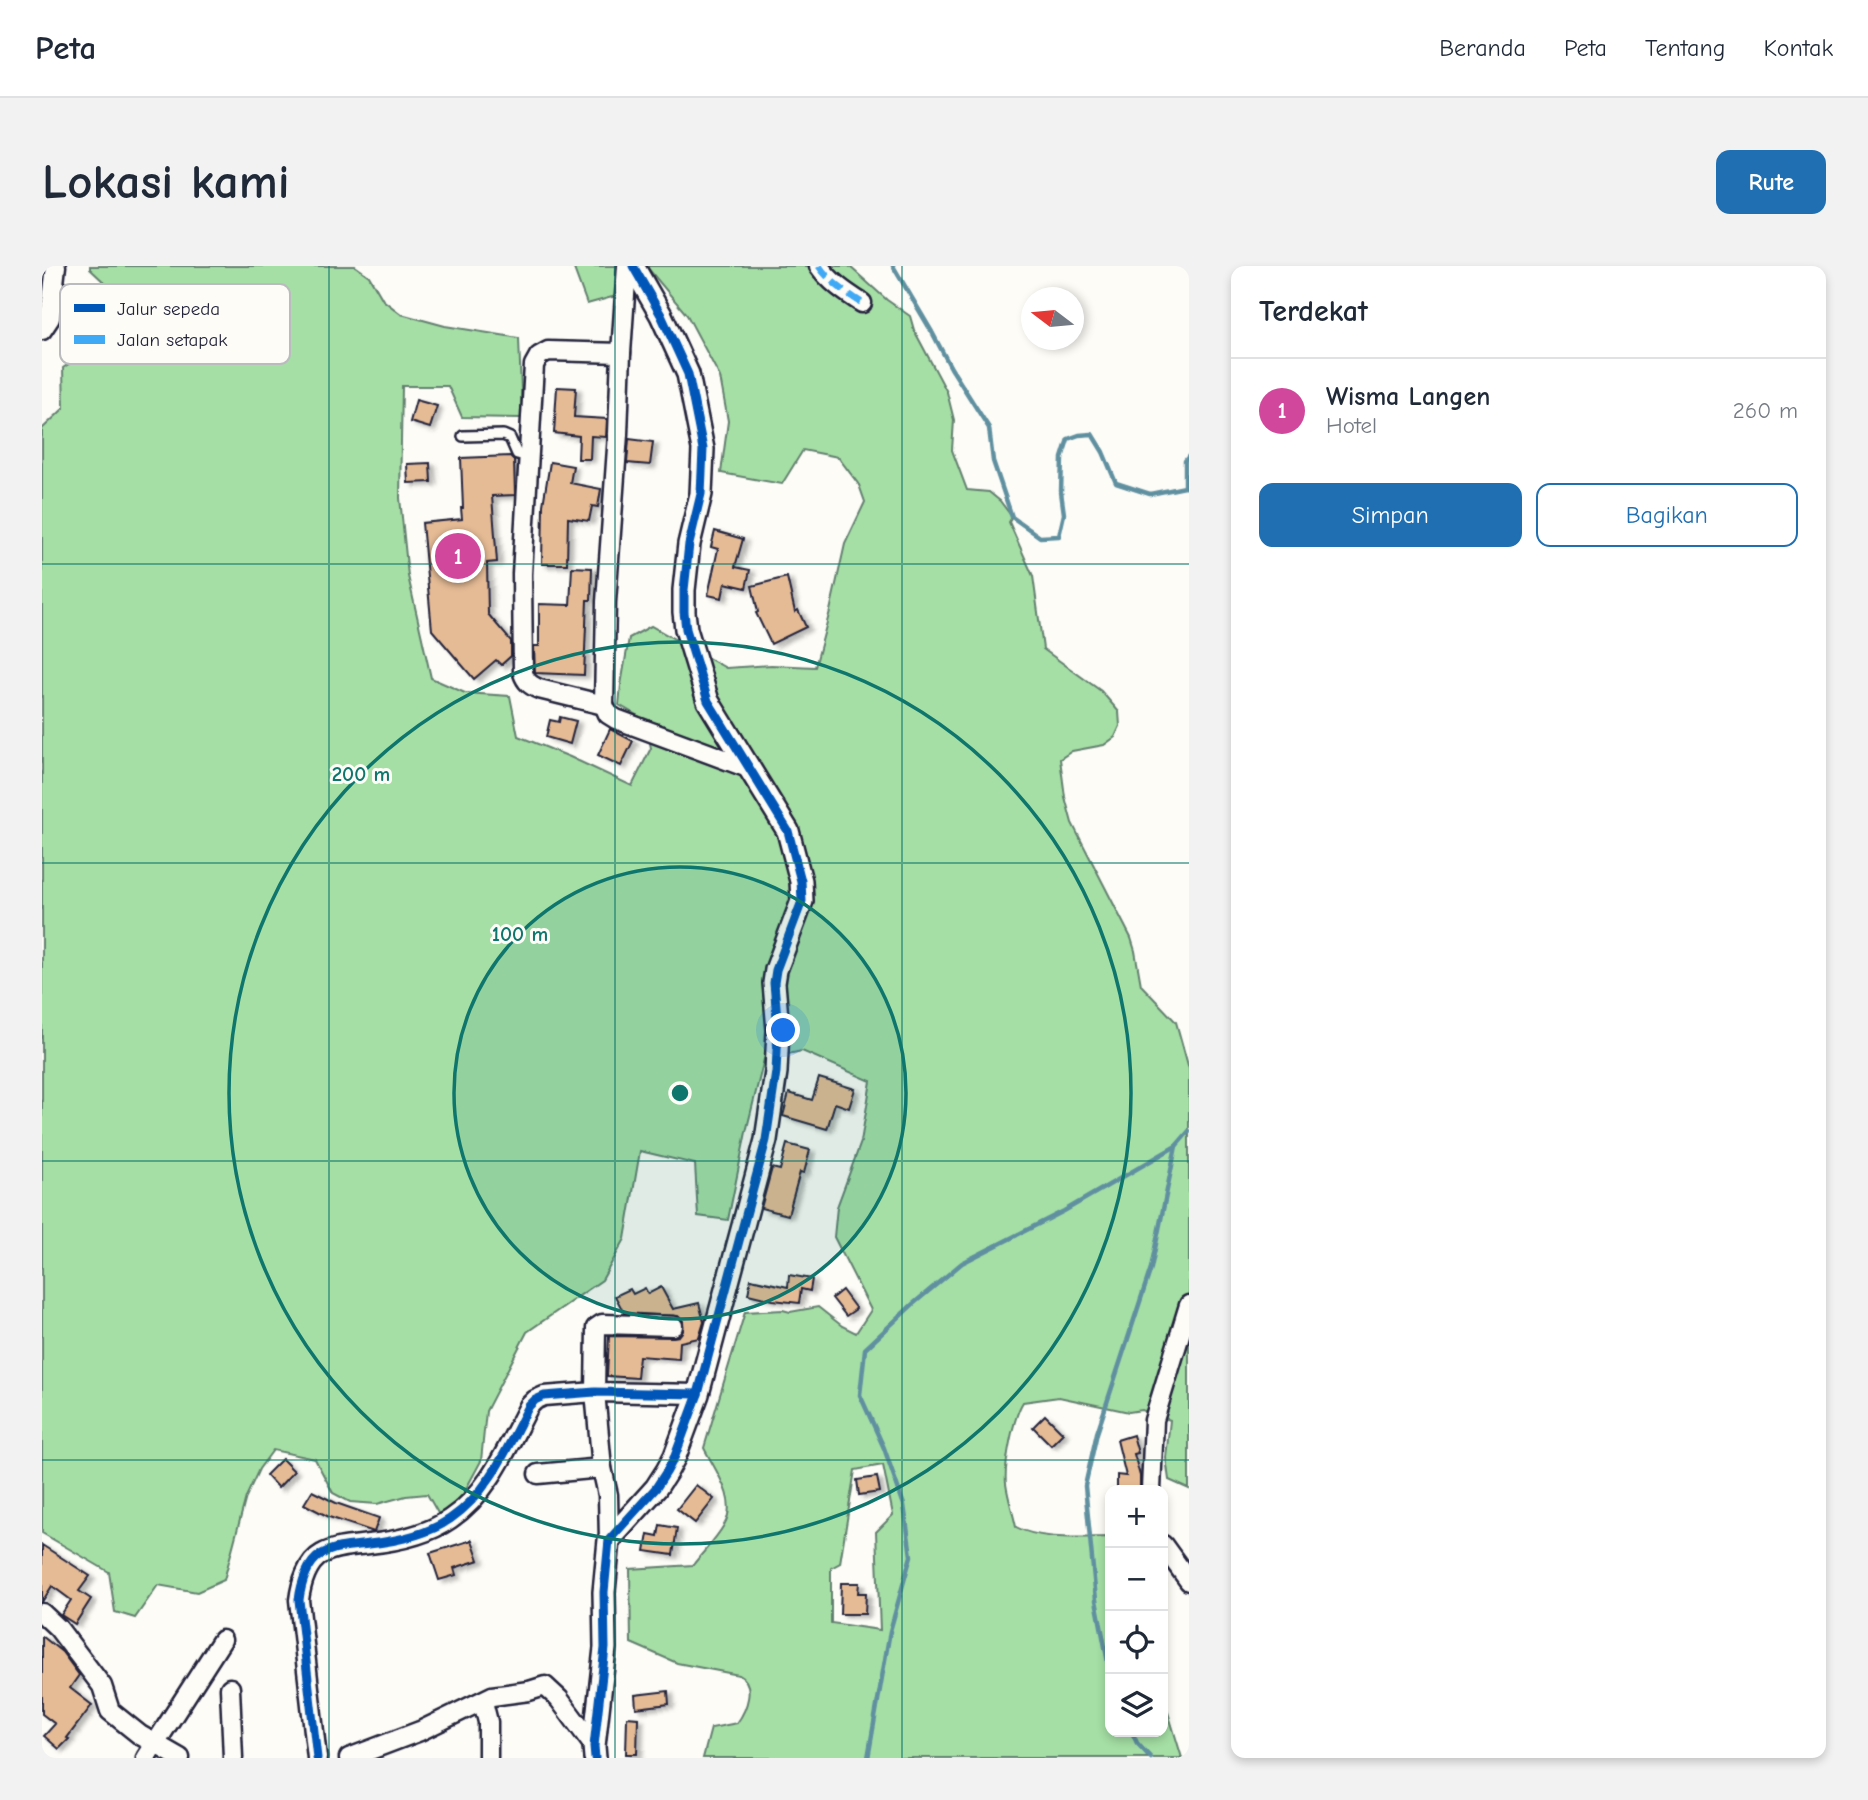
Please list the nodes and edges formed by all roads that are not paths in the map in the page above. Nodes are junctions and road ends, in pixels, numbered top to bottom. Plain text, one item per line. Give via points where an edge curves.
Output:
1 (56, 266) edge
2 (626, 266) edge
3 (633, 266) edge
4 (819, 266) edge
5 (862, 303) dead end
6 (42, 330) edge
7 (621, 353) junction
8 (463, 436) dead end
9 (529, 457) junction
10 (604, 705) junction
11 (751, 769) junction
12 (1189, 1305) edge
13 (673, 1325) dead end
14 (595, 1392) junction
15 (698, 1394) junction
16 (602, 1468) junction
17 (538, 1474) dead end
18 (1151, 1485) edge
19 (609, 1540) junction
20 (1165, 1548) edge
21 (1189, 1581) edge
22 (42, 1613) edge
23 (222, 1640) dead end
24 (230, 1688) dead end
25 (482, 1702) junction
26 (150, 1751) edge
27 (594, 1752) edge
28 (367, 1755) edge
29 (180, 1758) edge
30 (233, 1758) edge
31 (317, 1758) edge
32 (349, 1758) edge
33 (488, 1758) edge

1 - 6 street via 50,318
2 - 7 street
3 - 11 street via 688,374 704,449 701,494 687,556 686,629 708,701
4 - 5 street
7 - 9 street via 548,351 539,356 534,365
7 - 10 street
8 - 9 lane via 503,435 510,438 517,454
9 - 10 street via 522,574 523,673 539,689
10 - 11 street via 616,719
11 - 15 street via 788,831 802,901 775,970 776,1072 766,1140
12 - 18 street via 1154,1420
13 - 14 street via 602,1324 596,1328
14 - 15 street
14 - 16 street
14 - 31 street via 535,1400 485,1485 449,1520 407,1538 324,1552 309,1566 299,1600
15 - 19 street via 667,1471
16 - 17 street
16 - 19 street
19 - 27 street via 605,1648
20 - 21 street
22 - 26 street via 102,1686 110,1711
23 - 26 street
24 - 30 street
25 - 27 street via 545,1686
25 - 28 street
25 - 33 street via 488,1722
26 - 29 street
28 - 32 street

